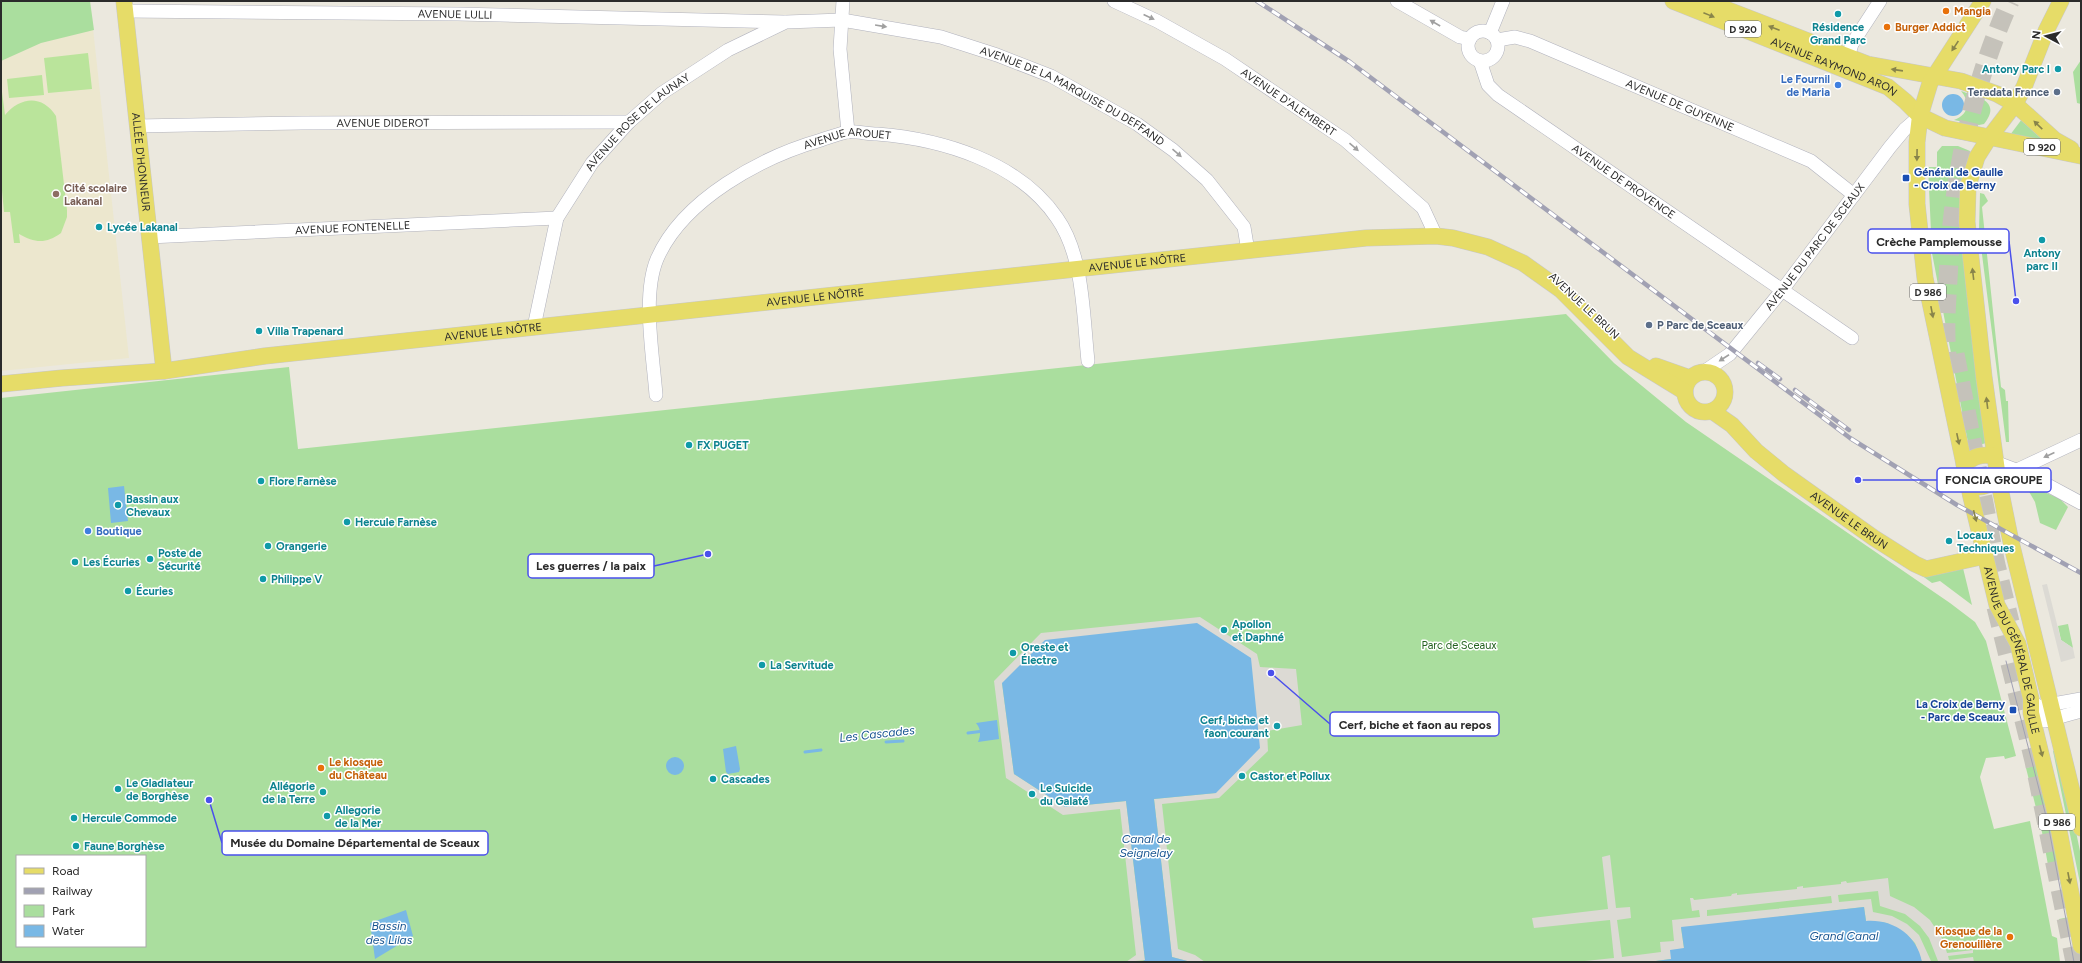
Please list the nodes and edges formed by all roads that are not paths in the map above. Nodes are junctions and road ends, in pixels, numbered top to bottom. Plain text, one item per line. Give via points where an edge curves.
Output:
1 (843, 1) edge
2 (1114, 1) edge
3 (1397, 1) edge
4 (1503, 1) edge
5 (1673, 1) edge
6 (1705, 1) edge
7 (1880, 1) edge
8 (1983, 1) edge
9 (2061, 1) edge
10 (124, 6) edge
11 (458, 7) edge
12 (842, 20) junction
13 (786, 22) junction
14 (1494, 36) junction
15 (1470, 39) junction
16 (1848, 58) junction
17 (1480, 61) junction
18 (1935, 75) junction
19 (2015, 104) junction
20 (1920, 116) junction
21 (629, 122) junction
22 (137, 126) junction
23 (848, 132) junction
24 (1989, 138) junction
25 (2081, 155) edge
26 (1854, 195) junction
27 (557, 218) junction
28 (1433, 231) junction
29 (149, 237) junction
30 (1248, 251) junction
31 (1077, 269) junction
32 (1783, 289) junction
33 (651, 320) junction
34 (534, 326) junction
35 (1852, 338) dead end
36 (1088, 361) dead end
37 (163, 368) junction
38 (1693, 380) junction
39 (1, 384) edge
40 (656, 394) dead end
41 (1724, 399) junction
42 (1712, 411) junction
43 (1732, 425) junction
44 (2081, 440) edge
45 (1994, 459) junction
46 (1964, 464) junction
47 (2017, 470) junction
48 (1998, 478) junction
49 (1968, 484) junction
50 (2081, 503) edge
51 (1985, 556) junction
52 (2081, 699) edge
53 (2041, 708) junction
54 (2081, 711) edge
55 (2081, 828) edge
56 (2081, 946) edge

1 - 12 street
2 -> 28 street, AVENUE D'ALEMBERT via 1157,21 1225,59 1345,140 1423,208
15 -> 3 street via 1460,37
4 - 14 street
5 -> 20 main road, AVENUE RAYMOND ARON / D 920 via 1888,87
16 -> 6 main road, AVENUE RAYMOND ARON / D 920
7 - 16 street via 1852,44
8 -> 18 main road, D 986
9 - 19 main road, D 986
10 - 11 street, AVENUE LULLI
10 - 22 main road, ALLÉE D'HONNEUR
11 - 13 street, AVENUE LULLI
12 - 13 street, AVENUE ROSE DE LAUNAY
12 - 23 street via 840,49
12 -> 30 street, AVENUE DE LA MARQUISE DU DEFFAND via 941,37 998,55 1051,76 1098,100 1173,150 1207,180 1244,227
13 - 21 street, AVENUE ROSE DE LAUNAY via 728,50 662,93
14 - 15 street via 1486,31 1476,32
14 - 17 street via 1496,54 1489,60
14 - 26 street, AVENUE DE GUYENNE via 1530,41 1811,161
15 - 17 street via 1469,52
18 -> 16 main road, AVENUE RAYMOND ARON / D 920 via 1882,68
17 - 32 street, AVENUE DE PROVENCE via 1488,85 1498,95
18 - 19 main road, D 920 via 1987,90
18 - 20 main road, D 986 via 1930,82
19 - 24 main road, D 986
25 -> 19 main road, D 920 via 2055,140
20 - 24 main road, D 920 via 1945,128
20 - 26 street, AVENUE DU PARC DE SCEAUX via 1898,137
20 -> 46 main road, AVENUE DU GÉNÉRAL DE GAULLE / D 986 via 1916,204 1925,278
21 - 22 street, AVENUE DIDEROT
21 - 27 street, AVENUE ROSE DE LAUNAY via 592,163
22 - 29 main road, ALLÉE D'HONNEUR
23 - 31 street, AVENUE AROUET via 889,135 935,144 979,158 1012,174 1037,194 1057,217 1071,242
23 - 33 street, AVENUE AROUET via 807,144 750,169 722,186 697,207 674,233 657,259 649,286
24 - 25 main road, D 920
45 -> 24 main road, AVENUE DU GÉNÉRAL DE GAULLE / D 986 via 1967,222 1968,186 1972,168
26 - 32 street, AVENUE DU PARC DE SCEAUX
27 - 29 street, AVENUE FONTENELLE
27 - 34 street, AVENUE ROSE DE LAUNAY
28 - 30 main road, AVENUE LE NÔTRE
28 - 38 main road, AVENUE LE BRUN via 1450,227 1527,257 1556,278 1630,348 1652,364
29 - 37 main road, ALLÉE D'HONNEUR
30 - 31 main road, AVENUE LE NÔTRE
31 - 33 main road, AVENUE LE NÔTRE
31 - 36 street, AVENUE AROUET
32 - 35 street, AVENUE DE PROVENCE
32 -> 38 street, AVENUE DU PARC DE SCEAUX via 1730,354
33 - 34 main road, AVENUE LE NÔTRE
33 - 40 street, AVENUE AROUET
34 - 37 main road, AVENUE LE NÔTRE via 265,356 187,360
37 - 39 main road, AVENUE LE NÔTRE
38 - 41 main road via 1711,372 1722,380
38 - 42 main road via 1689,404 1706,412
41 - 42 main road
41 - 43 main road, AVENUE LE BRUN
42 - 43 main road, AVENUE LE BRUN
43 - 51 main road, AVENUE LE BRUN via 1756,451 1784,474 1915,564 1926,569
44 -> 47 street
45 - 46 main road via 1981,454
45 - 47 street
45 - 48 main road, AVENUE DU GÉNÉRAL DE GAULLE / D 986
46 - 49 main road, AVENUE DU GÉNÉRAL DE GAULLE / D 986
47 - 50 street
48 - 49 main road via 1990,485 1975,487
48 - 53 main road, AVENUE DU GÉNÉRAL DE GAULLE / D 986
49 -> 51 main road, AVENUE DU GÉNÉRAL DE GAULLE / D 986
51 - 53 main road, AVENUE DU GÉNÉRAL DE GAULLE / D 986 via 1997,605 2018,644
52 - 53 street
53 - 54 street
53 - 55 main road, AVENUE DU GÉNÉRAL DE GAULLE / D 986
53 -> 56 main road, AVENUE DU GÉNÉRAL DE GAULLE / D 986 via 2058,828

